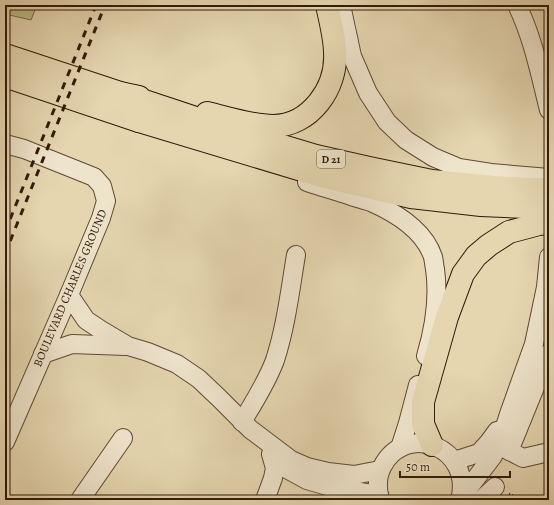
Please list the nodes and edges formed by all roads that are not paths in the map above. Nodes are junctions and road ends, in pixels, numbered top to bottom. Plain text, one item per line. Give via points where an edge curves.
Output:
1 (327, 5) edge
2 (341, 5) edge
3 (505, 5) edge
4 (517, 5) edge
5 (5, 55) edge
6 (5, 76) edge
7 (120, 93) junction
8 (547, 101) edge
9 (139, 121) junction
10 (5, 146) edge
11 (549, 178) edge
12 (549, 189) edge
13 (549, 208) edge
14 (549, 223) edge
15 (296, 255) dead end
16 (549, 257) edge
17 (69, 295) junction
18 (128, 346) junction
19 (43, 354) junction
20 (548, 359) edge
21 (246, 425) junction
22 (123, 438) dead end
23 (5, 442) edge
24 (432, 445) junction
25 (498, 446) junction
26 (400, 448) junction
27 (549, 452) edge
28 (271, 454) junction
29 (454, 461) junction
30 (380, 470) junction
31 (495, 487) dead end
32 (379, 497) edge
33 (460, 499) edge
34 (80, 500) edge
35 (265, 500) edge
36 (482, 500) edge

1 - 7 main road via 336,54 330,86 317,106 288,124 261,126
2 - 11 street via 352,56 368,93 387,122 406,140 433,157 459,168
3 - 8 street
4 - 8 street via 535,53
5 - 7 main road, D 21
6 - 9 main road, D 21
7 - 12 main road, D 21 via 259,139 369,168 432,181
9 - 13 main road, D 21 via 326,177 411,197 481,205
9 - 26 street, D 21 via 272,171 370,202 392,213 418,233 433,258 436,275 435,312 427,352
10 - 17 street, BOULEVARD CHARLES GROUND via 24,149 94,177 102,186 106,201 101,218
14 - 24 main road via 509,232 476,256 463,274 447,317 423,402 423,424
15 - 21 street via 287,315 275,361
16 - 25 street via 546,287 534,344
17 - 18 street via 86,320
17 - 19 street, BOULEVARD CHARLES GROUND
18 - 19 street via 72,344
18 - 21 street via 177,364 199,379
19 - 23 street, BOULEVARD CHARLES GROUND
20 - 25 street
21 - 28 street
21 - 30 street via 291,460 308,467 354,475
22 - 34 street
24 - 26 street via 410,444
24 - 29 street via 444,451
25 - 27 street via 523,458
25 - 29 street
25 - 33 street
26 - 30 street via 385,461
28 - 32 street via 285,468 307,480
28 - 35 street via 275,468
29 - 33 street via 460,472
30 - 32 street via 377,482
31 - 36 street

